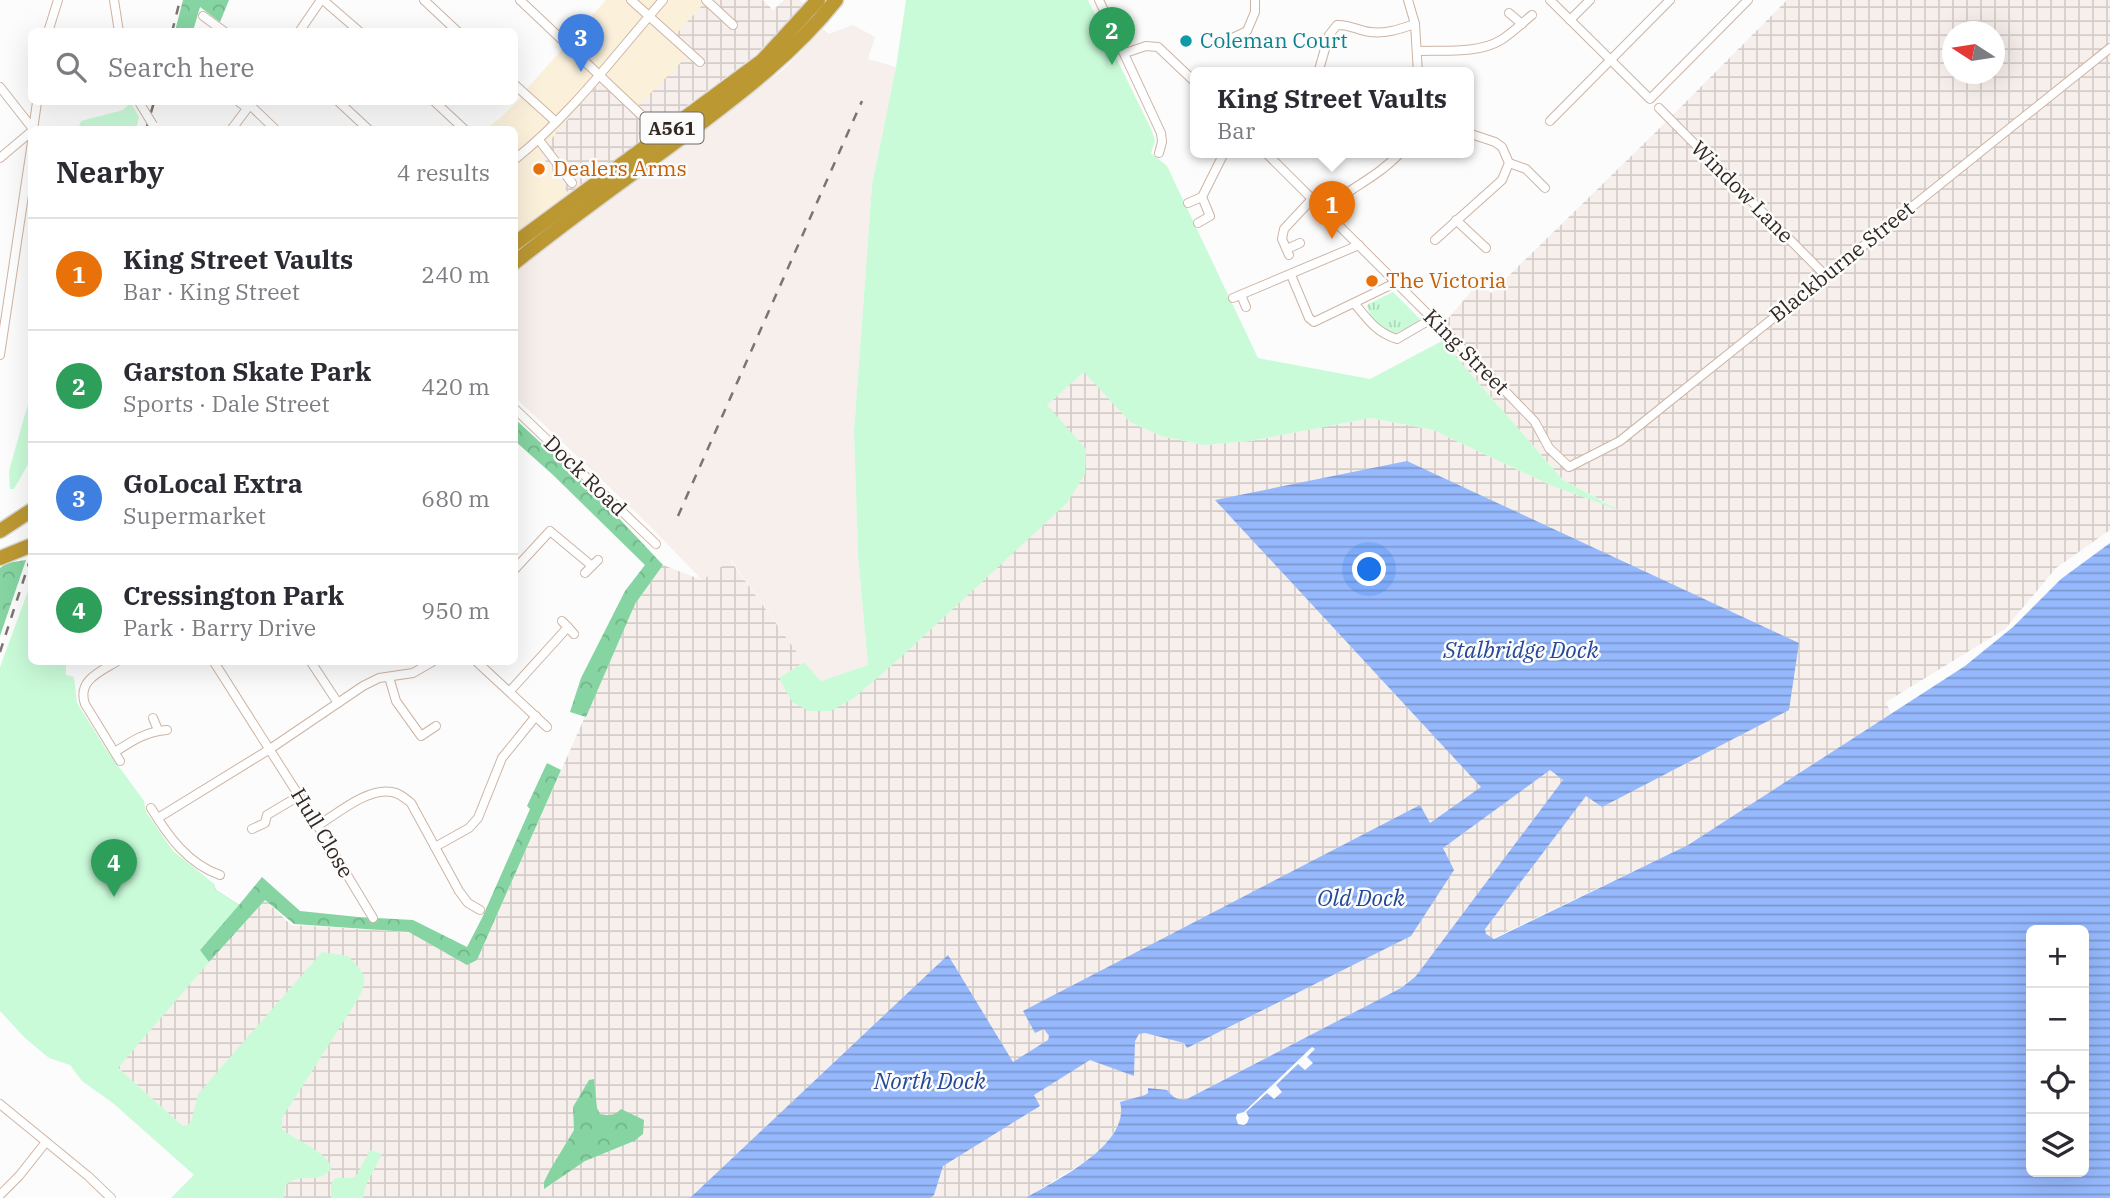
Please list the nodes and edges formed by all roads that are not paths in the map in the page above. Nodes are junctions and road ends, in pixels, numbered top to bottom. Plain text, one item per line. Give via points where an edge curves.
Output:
1 (58, 0) edge
2 (114, 0) edge
3 (322, 0) edge
4 (424, 0) edge
5 (520, 0) edge
6 (631, 0) edge
7 (663, 0) edge
8 (706, 0) edge
9 (818, 0) edge
10 (836, 0) edge
11 (1099, 0) edge
12 (1255, 0) edge
13 (1408, 0) edge
14 (1550, 0) edge
15 (1590, 0) edge
16 (1670, 0) edge
17 (1748, 0) edge
18 (1509, 13) dead end
19 (1532, 15) dead end
20 (203, 16) dead end
21 (649, 16) junction
22 (1570, 20) junction
23 (1522, 23) junction
24 (1415, 24) junction
25 (733, 25) dead end
26 (49, 28) edge
27 (118, 28) edge
28 (220, 28) edge
29 (302, 28) edge
30 (355, 28) edge
31 (454, 28) edge
32 (1228, 40) dead end
33 (2110, 48) edge
34 (1418, 51) junction
35 (1125, 53) junction
36 (1611, 59) junction
37 (700, 62) dead end
38 (1320, 67) edge
39 (1418, 67) edge
40 (600, 76) junction
41 (1190, 78) edge
42 (0, 87) edge
43 (518, 88) edge
44 (36, 105) edge
45 (141, 105) edge
46 (250, 105) edge
47 (343, 105) edge
48 (438, 105) edge
49 (1659, 108) dead end
50 (555, 121) junction
51 (1550, 121) dead end
52 (29, 126) edge
53 (33, 126) edge
54 (154, 126) edge
55 (234, 126) edge
56 (272, 126) edge
57 (365, 126) edge
58 (461, 126) edge
59 (655, 128) dead end
60 (28, 134) edge
61 (1474, 135) edge
62 (539, 140) junction
63 (1159, 153) dead end
64 (518, 157) edge
65 (0, 158) edge
66 (1222, 158) edge
67 (1271, 158) edge
68 (1395, 158) edge
69 (1509, 163) junction
70 (28, 167) edge
71 (572, 183) dead end
72 (1545, 188) dead end
73 (1202, 197) junction
74 (1312, 199) junction
75 (1188, 202) dead end
76 (1324, 210) junction
77 (1456, 220) junction
78 (1198, 223) dead end
79 (1435, 240) dead end
80 (518, 241) edge
81 (1300, 243) dead end
82 (1359, 245) junction
83 (1486, 248) dead end
84 (518, 260) edge
85 (1291, 275) junction
86 (1825, 275) junction
87 (1397, 282) junction
88 (1354, 304) junction
89 (1246, 307) dead end
90 (1433, 318) junction
91 (1, 336) edge
92 (0, 355) edge
93 (518, 412) edge
94 (1569, 467) joint
95 (28, 512) edge
96 (0, 531) edge
97 (656, 544) dead end
98 (28, 547) edge
99 (5, 556) edge
100 (518, 566) edge
101 (592, 567) dead end
102 (568, 627) dead end
103 (111, 665) edge
104 (216, 665) edge
105 (313, 665) edge
106 (427, 665) edge
107 (480, 665) edge
108 (389, 677) junction
109 (510, 691) junction
110 (338, 703) junction
111 (536, 716) junction
112 (153, 718) dead end
113 (436, 726) dead end
114 (547, 727) dead end
115 (270, 749) junction
116 (115, 752) junction
117 (120, 761) dead end
118 (299, 796) junction
119 (151, 808) dead end
120 (158, 818) junction
121 (317, 826) junction
122 (252, 829) dead end
123 (435, 847) junction
124 (220, 875) dead end
125 (480, 910) dead end
126 (373, 918) dead end
127 (0, 1104) edge
128 (46, 1142) junction
129 (0, 1195) edge
130 (111, 1198) edge

1 - 26 street
2 - 27 street
3 - 29 street
3 - 30 street
4 - 31 street
5 - 40 street
6 - 21 street
7 - 21 street
8 - 25 street
9 - 80 highway, A561 via 762,61
10 - 84 highway, A561 via 773,66
11 - 35 street
12 - 32 street via 1247,31
13 - 24 street
14 - 22 street
15 - 22 street
16 - 36 street
17 - 36 street via 1650,99
18 - 23 street
19 - 23 street
20 - 28 street
21 - 37 street
21 - 40 street
22 - 36 street
23 - 34 street via 1487,46
24 - 34 street
24 - 38 street via 1390,32 1337,25 1329,35
33 - 86 street, Blackburne Street
34 - 39 street
35 - 41 street via 1158,47
35 - 63 street via 1161,133
36 - 51 street
40 - 50 street
40 - 59 street
42 - 52 street
43 - 50 street
44 - 53 street
45 - 54 street, bridge
46 - 55 street
46 - 56 street
47 - 57 street
48 - 58 street
49 - 86 street, Window Lane
50 - 62 street
60 - 65 street
61 - 69 street via 1502,147
62 - 64 street
62 - 71 street
66 - 73 street
67 - 74 street, King Street
68 - 76 street
69 - 72 street via 1526,169
69 - 77 street via 1502,180
70 - 91 street
73 - 75 street
73 - 78 street via 1210,216
74 - 76 street, King Street
74 - 81 street via 1284,229 1282,239 1288,252
76 - 82 street, King Street
77 - 79 street
77 - 83 street
82 - 85 street
82 - 87 street, King Street
85 - 88 street via 1314,322
85 - 89 street via 1237,296
86 - 94 street, Blackburne Street via 1620,441
87 - 88 street
87 - 90 street, King Street
88 - 90 street via 1375,329 1397,339
90 - 94 street, King Street via 1535,422 1549,447
91 - 92 street
93 - 97 street, Dock Road
95 - 96 highway
98 - 99 highway
100 - 101 street via 550,531
102 - 109 street
103 - 116 street via 90,678 82,697
104 - 115 street, Hull Close
105 - 110 street
106 - 108 street
107 - 109 street
108 - 110 street via 363,686
108 - 113 street via 396,701 421,736
109 - 111 street
110 - 115 street
111 - 114 street
111 - 123 street via 502,758 478,818
112 - 116 street via 163,730
115 - 118 street, Hull Close
115 - 120 street
116 - 117 street
118 - 121 street, Hull Close
118 - 122 street
119 - 120 street
120 - 124 street via 183,852
121 - 123 street via 367,795 390,791 411,803
121 - 126 street, Hull Close
123 - 125 street via 459,891
127 - 128 street
128 - 129 street
128 - 130 street

